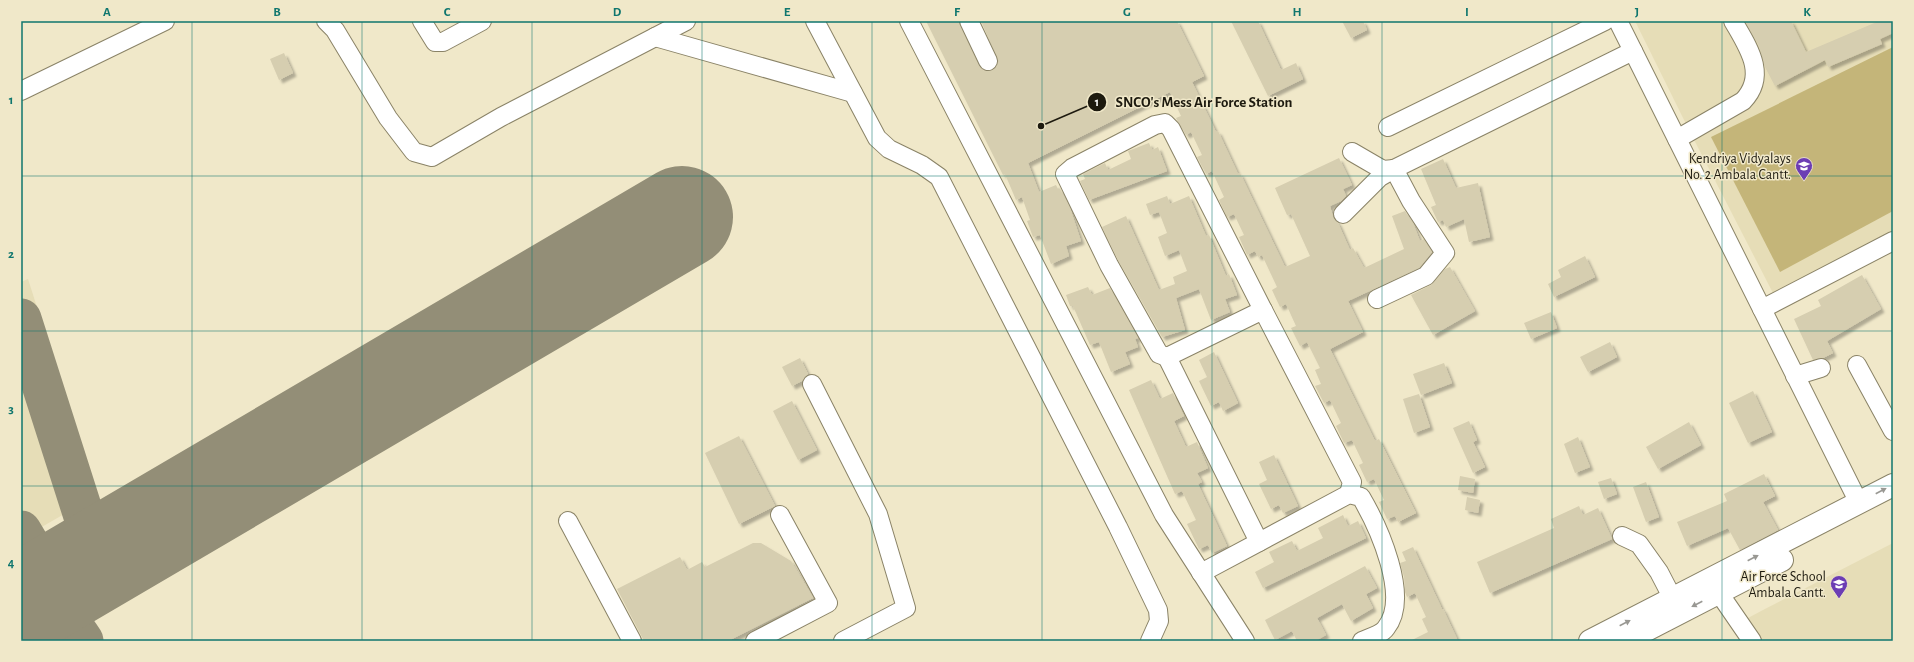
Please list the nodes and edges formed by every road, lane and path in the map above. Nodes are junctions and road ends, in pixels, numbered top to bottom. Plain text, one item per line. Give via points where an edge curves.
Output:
1 (165, 21) edge
2 (326, 21) edge
3 (422, 21) edge
4 (482, 21) edge
5 (686, 21) edge
6 (815, 21) edge
7 (910, 21) edge
8 (969, 21) edge
9 (1605, 21) edge
10 (1618, 21) edge
11 (1733, 21) edge
12 (655, 37) junction
13 (1633, 51) junction
14 (988, 61) dead end
15 (21, 91) edge
16 (853, 94) junction
17 (1388, 127) dead end
18 (1677, 138) junction
19 (1352, 152) dead end
20 (1394, 169) junction
21 (1343, 214) dead end
22 (1893, 241) edge
23 (1376, 300) dead end
24 (1762, 309) junction
25 (1263, 310) junction
26 (1167, 357) junction
27 (1857, 365) dead end
28 (1821, 368) dead end
29 (1796, 376) junction
30 (812, 384) dead end
31 (1893, 431) edge
32 (1893, 485) edge
33 (1349, 494) junction
34 (1893, 502) edge
35 (1859, 503) junction
36 (780, 515) dead end
37 (568, 521) dead end
38 (1622, 536) dead end
39 (1259, 542) junction
40 (1201, 573) junction
41 (1719, 593) junction
42 (1673, 599) junction
43 (632, 641) edge
44 (755, 641) edge
45 (843, 641) edge
46 (1150, 641) edge
47 (1246, 641) edge
48 (1362, 641) edge
49 (1590, 641) edge
50 (1625, 641) edge
51 (1752, 641) edge

1 - 15 street
2 - 12 street via 335,30 388,118 405,141 414,152 432,157 501,117
3 - 4 street via 435,42 443,42
5 - 12 street
6 - 16 street
7 - 40 street via 1164,515
8 - 14 street
9 - 17 street
10 - 13 street
11 - 18 street via 1754,61 1756,79 1749,95 1744,102
12 - 16 street
13 - 18 street
13 - 20 street
16 - 46 street via 877,138 889,149 922,165 939,177 1118,526 1158,610 1159,621
18 - 24 street
19 - 20 street via 1382,170
20 - 21 street via 1380,177
20 - 23 street via 1411,201 1445,253 1426,276
22 - 24 street
24 - 29 street
25 - 26 street
25 - 26 street via 1172,129 1165,123 1155,125 1065,174 1109,265 1159,354
25 - 33 street via 1352,482
26 - 39 street
27 - 31 street
28 - 29 street
29 - 35 street
30 - 45 street via 878,514 906,608
35 -> 32 main road
33 - 39 street
33 - 48 street via 1361,497 1370,514 1386,552 1395,594 1395,608 1386,629
34 - 41 main road
42 -> 35 main road
36 - 44 street via 828,603
37 - 43 street
38 - 42 street via 1639,544 1659,572
39 - 40 street
40 - 47 street
41 -> 50 main road
41 - 51 street
49 -> 42 main road

